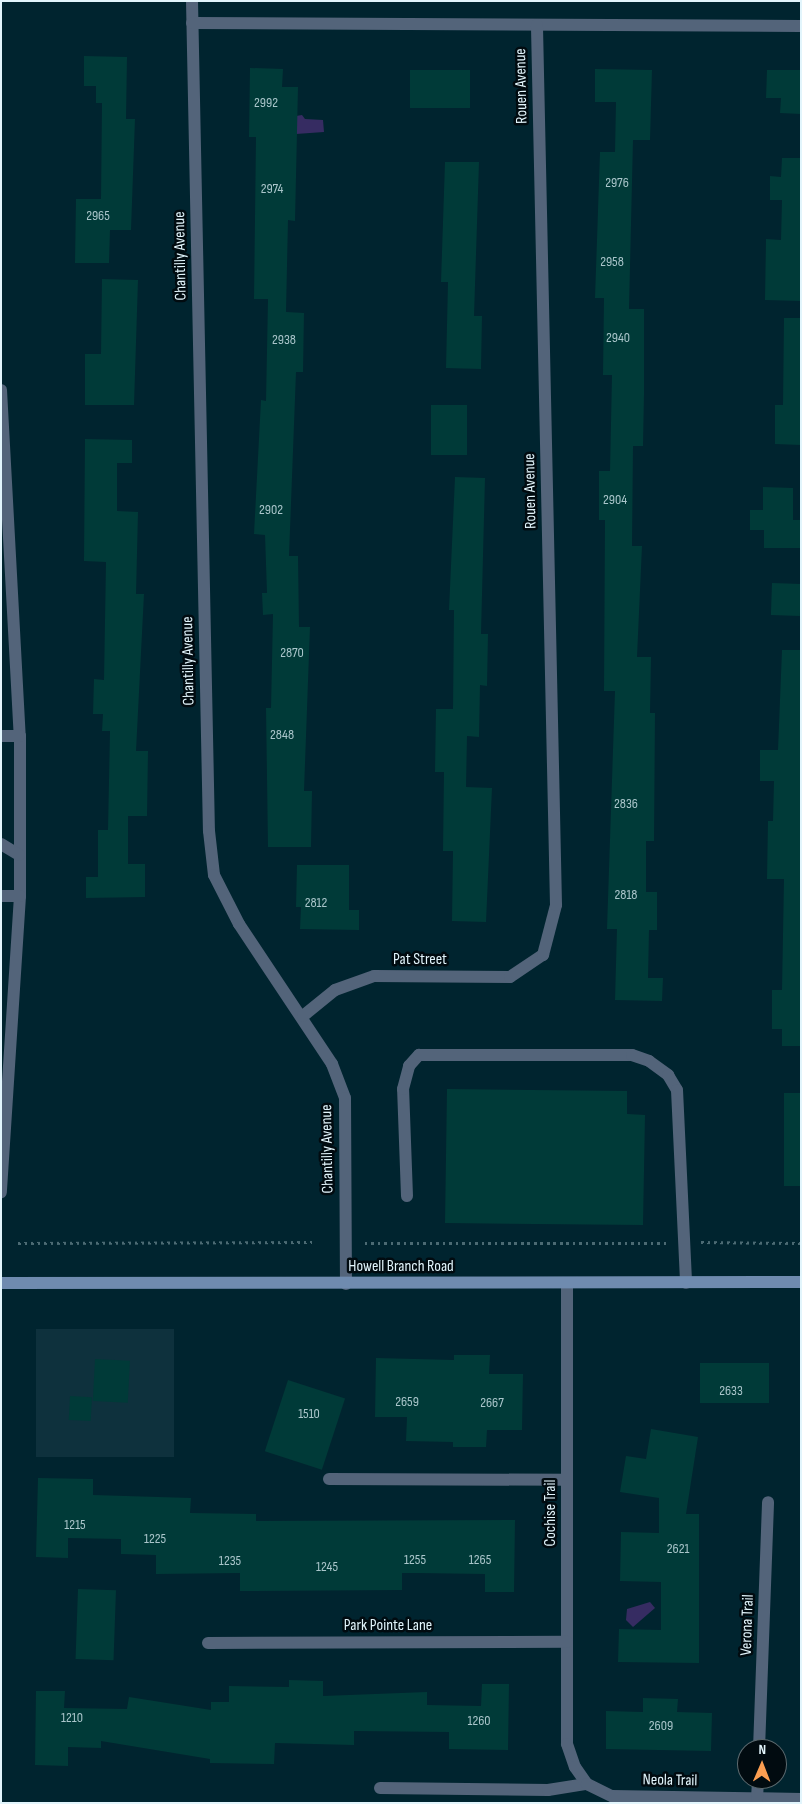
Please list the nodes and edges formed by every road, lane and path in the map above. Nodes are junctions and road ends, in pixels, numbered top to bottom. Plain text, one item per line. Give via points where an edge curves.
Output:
1 (192, 1) edge
2 (192, 23) junction
3 (536, 25) junction
4 (801, 26) edge
5 (1, 390) edge
6 (4, 481) edge
7 (5, 529) edge
8 (6, 579) edge
9 (1, 680) edge
10 (15, 681) junction
11 (1, 736) edge
12 (20, 736) junction
13 (1, 844) edge
14 (19, 855) junction
15 (1, 896) edge
16 (20, 896) junction
17 (543, 955) joint
18 (302, 1016) junction
19 (6, 1044) edge
20 (1, 1192) edge
21 (407, 1196) dead end
22 (312, 1242) dead end
23 (684, 1242) junction
24 (18, 1243) dead end
25 (366, 1243) dead end
26 (801, 1243) edge
27 (801, 1282) edge
28 (1, 1283) edge
29 (567, 1283) junction
30 (686, 1283) junction
31 (346, 1284) junction
32 (329, 1479) dead end
33 (567, 1480) junction
34 (768, 1502) dead end
35 (567, 1642) junction
36 (208, 1643) dead end
37 (759, 1739) edge
38 (587, 1784) junction
39 (380, 1788) dead end
40 (758, 1789) edge
41 (757, 1799) junction
42 (801, 1799) edge

1 - 2 street, Chantilly Avenue
2 - 3 street
2 - 18 street, Chantilly Avenue via 209,831 218,883 239,924
3 - 4 street
3 - 17 street, Rouen Avenue via 556,905
5 - 6 street
6 - 7 street
7 - 8 street
8 - 10 street
9 - 10 street
10 - 12 street
11 - 12 street
12 - 14 street
13 - 14 street
14 - 16 street
15 - 16 street
16 - 19 street
17 - 18 street, Pat Street via 510,977 374,976 335,990
18 - 31 street, Chantilly Avenue via 332,1064 345,1098
19 - 20 street
21 - 23 street via 403,1089 409,1066 419,1055 632,1056 655,1065 678,1090
22 - 24 path
23 - 25 path
23 - 26 path
23 - 30 street
27 - 30 main road, Howell Branch Road
28 - 31 main road, Howell Branch Road
29 - 30 main road, Howell Branch Road
29 - 31 main road, Howell Branch Road
29 - 33 street, Cochise Trail
32 - 33 street
33 - 35 street, Cochise Trail
34 - 37 street, Verona Trail
35 - 36 street, Park Pointe Lane
35 - 38 street, Cochise Trail via 567,1744
38 - 39 street via 548,1790
38 - 41 street, Neola Trail via 612,1796
40 - 41 street
41 - 42 street, Neola Trail

